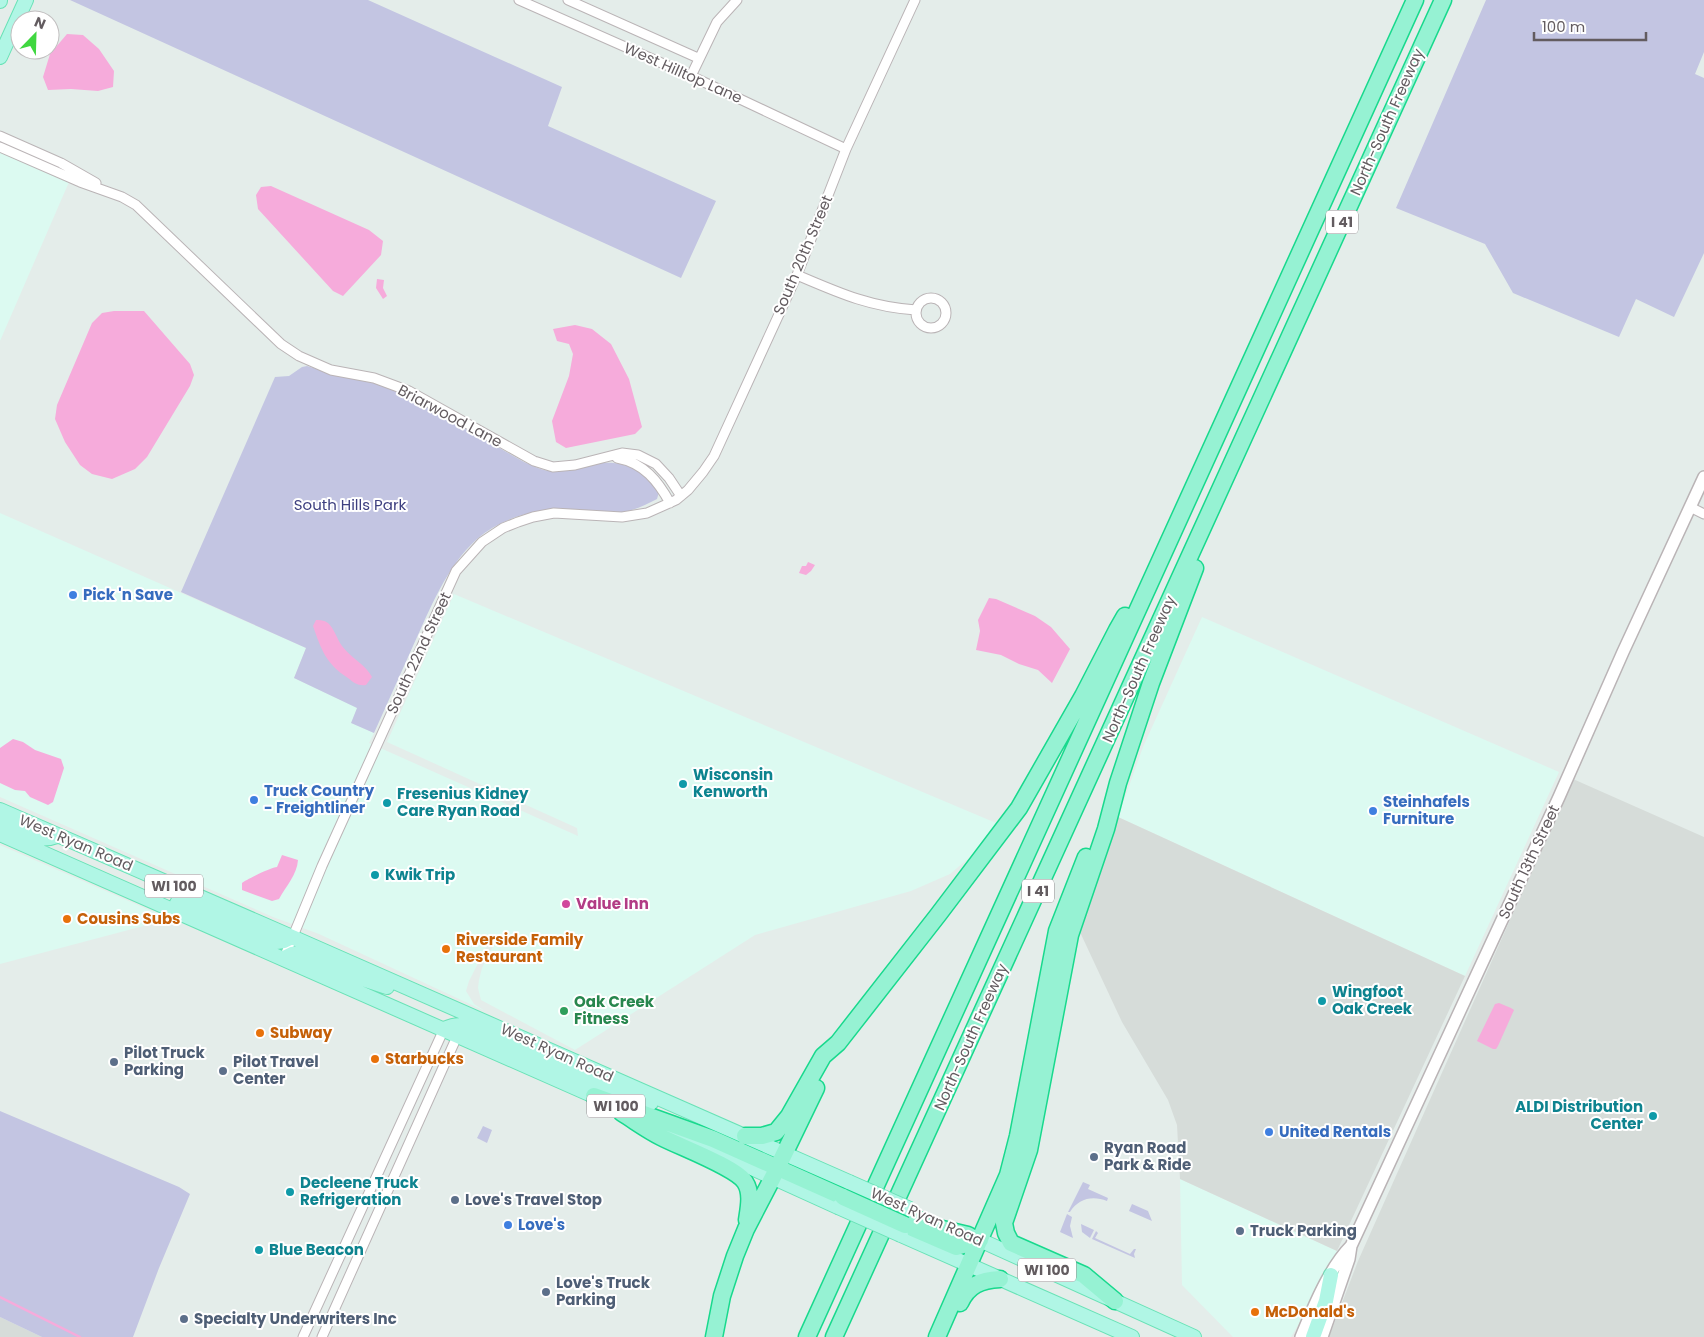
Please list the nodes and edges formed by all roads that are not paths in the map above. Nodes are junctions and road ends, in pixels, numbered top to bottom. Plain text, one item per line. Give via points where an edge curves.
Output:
1 (26, 0) edge
2 (518, 0) edge
3 (568, 0) edge
4 (737, 0) edge
5 (915, 0) edge
6 (1415, 0) edge
7 (1442, 0) edge
8 (0, 57) edge
9 (698, 58) junction
10 (691, 76) junction
11 (0, 136) edge
12 (0, 147) edge
13 (846, 149) junction
14 (111, 192) junction
15 (797, 275) junction
16 (916, 310) dead end
17 (1241, 444) junction
18 (1704, 477) edge
19 (676, 500) junction
20 (1690, 508) junction
21 (1704, 514) edge
22 (1161, 559) junction
23 (1118, 783) junction
24 (0, 810) edge
25 (0, 822) edge
26 (0, 834) edge
27 (57, 836) junction
28 (48, 855) junction
29 (148, 874) junction
30 (132, 892) junction
31 (292, 937) junction
32 (284, 958) junction
33 (424, 995) junction
34 (460, 1024) junction
35 (444, 1029) junction
36 (838, 1043) junction
37 (594, 1096) junction
38 (745, 1136) junction
39 (785, 1153) junction
40 (778, 1172) junction
41 (844, 1194) junction
42 (906, 1221) junction
43 (746, 1229) junction
44 (974, 1238) junction
45 (1351, 1246) junction
46 (969, 1265) junction
47 (1331, 1276) junction
48 (1000, 1279) junction
49 (1114, 1301) junction
50 (304, 1337) edge
51 (322, 1337) edge
52 (714, 1337) edge
53 (808, 1337) edge
54 (834, 1337) edge
55 (937, 1337) edge
56 (944, 1337) edge
57 (1132, 1337) edge
58 (1194, 1337) edge
59 (1300, 1337) edge
60 (1313, 1337) edge
61 (1322, 1337) edge

1 - 8 main road
2 - 10 street, West Hilltop Lane
3 - 9 street, West Hilltop Lane
4 - 9 street via 717,22
5 - 13 street, South 20th Street
6 - 22 highway, North-South Freeway / I 41
7 - 17 highway, North-South Freeway / I 41
9 - 10 street
10 - 13 street, West Hilltop Lane
11 - 14 street, Briarwood Lane via 61,163
12 - 14 street, Briarwood Lane
13 - 15 street, South 20th Street
14 - 19 street, Briarwood Lane via 136,205 281,344 300,356 331,370 374,378 409,391 534,462 553,466 575,465 622,453 638,455 656,464 669,478
15 - 16 street via 863,302
15 - 19 street, South 20th Street via 714,456
17 - 23 highway via 1151,683
17 - 54 highway, North-South Freeway / I 41
18 - 20 street, South 13th Street
19 - 31 street, South 22nd Street via 647,513 622,518 560,513 532,517 510,525 482,542 462,563
20 - 21 street
20 - 45 street, South 13th Street
22 - 36 highway via 1116,630 1079,704 1019,808
22 - 53 highway, North-South Freeway / I 41
23 - 44 highway via 1057,931 1008,1176
23 - 49 highway via 1070,935 1029,1150 1004,1223 1011,1243 1084,1275
24 - 27 main road, West Ryan Road / WI 100
25 - 27 main road via 36,838
26 - 28 main road, West Ryan Road / WI 100
27 - 29 main road, West Ryan Road / WI 100
28 - 29 main road via 66,848 98,862
28 - 30 main road, West Ryan Road / WI 100
29 - 31 main road, West Ryan Road / WI 100
30 - 31 main road via 203,911 276,942
30 - 32 main road, West Ryan Road / WI 100
31 - 32 street, South 22nd Street
31 - 33 main road, West Ryan Road / WI 100
32 - 33 main road via 299,953 357,977
32 - 35 main road, West Ryan Road / WI 100
33 - 34 main road, West Ryan Road / WI 100
34 - 35 main road
34 - 37 main road, West Ryan Road / WI 100
34 - 38 main road, West Ryan Road / WI 100
34 - 51 street
35 - 50 street
36 - 38 highway via 823,1056 789,1116 776,1132
36 - 39 highway
37 - 40 highway via 713,1139
37 - 43 highway via 660,1137 733,1171 744,1180 750,1204
38 - 39 main road, West Ryan Road / WI 100
39 - 40 highway
39 - 41 main road, West Ryan Road / WI 100
40 - 41 highway via 797,1166
40 - 43 highway
41 - 42 highway
42 - 44 highway
42 - 46 main road, West Ryan Road / WI 100
43 - 52 highway via 722,1296
44 - 46 highway
44 - 49 main road, West Ryan Road / WI 100
45 - 47 street, South 13th Street
45 - 61 street, South 13th Street
46 - 48 main road, West Ryan Road / WI 100
46 - 55 highway
47 - 59 street, South 13th Street
47 - 60 main road
48 - 56 highway via 982,1282 968,1290
48 - 57 main road, West Ryan Road / WI 100
49 - 58 main road, West Ryan Road / WI 100

